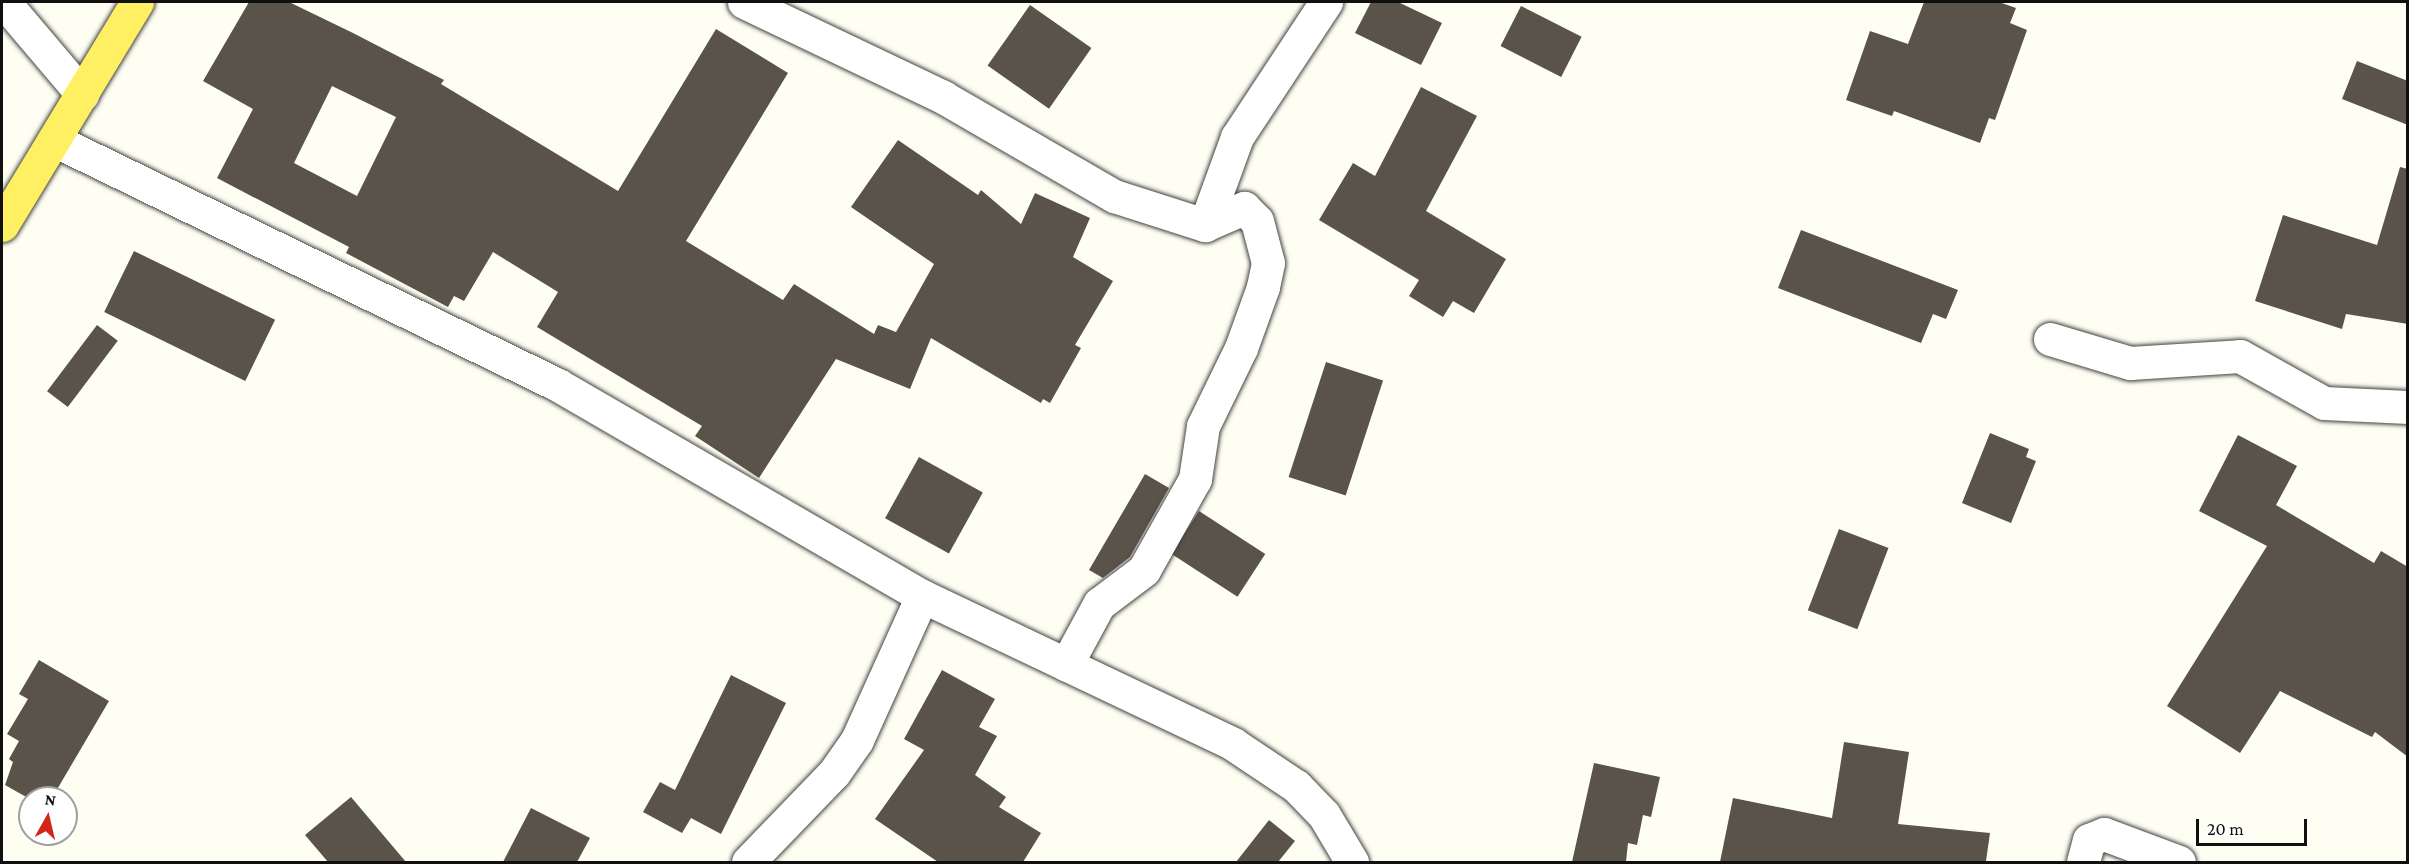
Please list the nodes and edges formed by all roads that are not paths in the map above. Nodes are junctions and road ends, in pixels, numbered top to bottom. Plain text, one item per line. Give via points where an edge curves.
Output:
1 (4, 2) edge
2 (137, 2) edge
3 (744, 2) edge
4 (1326, 2) edge
5 (82, 94) junction
6 (54, 140) junction
7 (2, 225) edge
8 (1205, 225) junction
9 (2050, 339) dead end
10 (2408, 407) edge
11 (922, 596) junction
12 (1066, 666) junction
13 (748, 862) edge
14 (1352, 862) edge
15 (2083, 862) edge
16 (2179, 862) edge

1 - 5 street
2 - 5 main road
3 - 8 street via 943,97 1114,196
4 - 8 street via 1237,136
5 - 6 main road
6 - 7 main road
6 - 11 street via 558,385
8 - 12 street via 1244,208 1257,221 1268,263 1263,288 1241,348 1203,426 1195,479 1144,570 1099,604
9 - 10 street via 2130,363 2240,356 2324,403
11 - 12 street
11 - 13 street via 856,740 834,773
12 - 14 street via 1265,762 1324,815
15 - 16 street via 2088,840 2104,834

